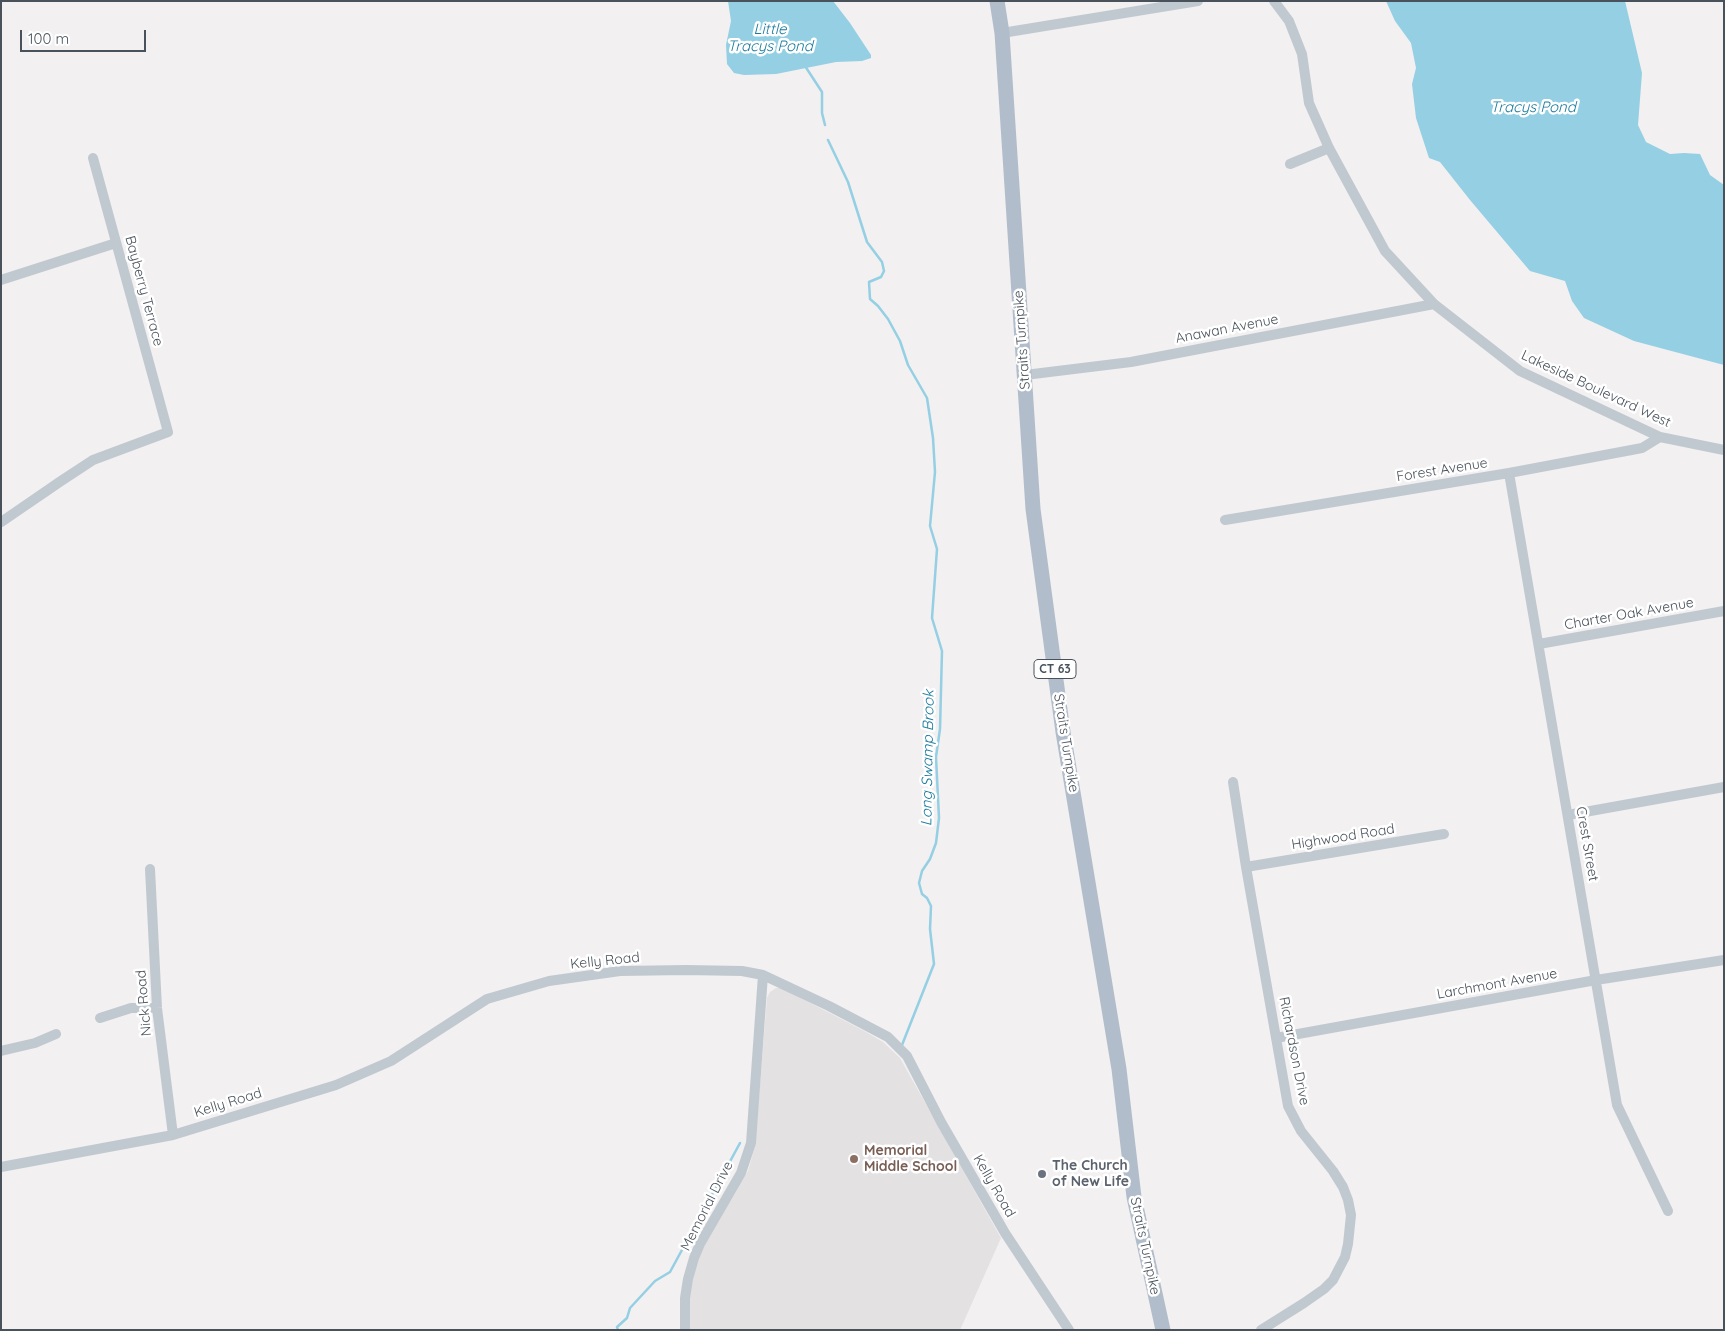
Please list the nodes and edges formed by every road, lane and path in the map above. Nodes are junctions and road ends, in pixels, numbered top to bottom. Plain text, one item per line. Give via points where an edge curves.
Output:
1 (997, 1) edge
2 (1198, 1) edge
3 (1274, 1) edge
4 (1002, 33) junction
5 (1329, 148) junction
6 (93, 158) dead end
7 (1290, 164) dead end
8 (116, 243) junction
9 (1, 280) edge
10 (1434, 304) junction
11 (1025, 375) junction
12 (1660, 437) junction
13 (1724, 450) edge
14 (1509, 473) junction
15 (1225, 520) dead end
16 (1, 522) edge
17 (1724, 611) edge
18 (1539, 644) junction
19 (1233, 782) dead end
20 (1724, 787) edge
21 (1568, 815) junction
22 (1444, 834) dead end
23 (1246, 867) junction
24 (150, 869) dead end
25 (1724, 960) edge
26 (763, 975) junction
27 (1596, 980) junction
28 (157, 1008) junction
29 (100, 1018) dead end
30 (56, 1034) dead end
31 (1276, 1038) junction
32 (1, 1051) edge
33 (173, 1135) junction
34 (1, 1167) edge
35 (1668, 1211) dead end
36 (685, 1330) edge
37 (1068, 1330) edge
38 (1163, 1330) edge
39 (1261, 1330) edge

1 - 4 main road, Straits Turnpike / CT 63
2 - 4 street
3 - 5 street, Lakeside Boulevard West via 1289,21 1302,54 1309,103
4 - 11 main road, Straits Turnpike / CT 63
5 - 7 street
5 - 10 street, Lakeside Boulevard West via 1385,251
6 - 8 street, Bayberry Terrace
8 - 9 street
8 - 16 street, Bayberry Terrace via 168,432 94,460
10 - 11 street, Anawan Avenue via 1131,362
10 - 12 street, Lakeside Boulevard West via 1520,371
11 - 38 main road, Straits Turnpike / CT 63 via 1033,509 1063,732 1118,1069 1134,1197
12 - 13 street, Lakeside Boulevard West
12 - 14 street, Forest Avenue via 1642,448
14 - 15 street, Forest Avenue
14 - 18 street, Crest Street
17 - 18 street, Charter Oak Avenue
18 - 21 street, Crest Street
19 - 23 street, Richardson Drive
20 - 21 street
21 - 27 street, Crest Street
22 - 23 street, Highwood Road
23 - 31 street, Richardson Drive
24 - 28 street, Nick Road
25 - 27 street, Larchmont Avenue
26 - 33 street, Kelly Road via 732,971 620,971 549,981 487,999 391,1061 336,1084
26 - 36 street, Memorial Drive via 751,1143 741,1173 694,1258 685,1298
26 - 37 street, Kelly Road via 888,1037 907,1056 1002,1228
27 - 31 street, Larchmont Avenue
27 - 35 street, Crest Street via 1617,1105
28 - 29 street via 131,1008
28 - 33 street, Nick Road
30 - 32 street
31 - 39 street, Richardson Drive via 1288,1106 1301,1131 1343,1186 1348,1200 1350,1229 1345,1257 1333,1280
33 - 34 street, Kelly Road

